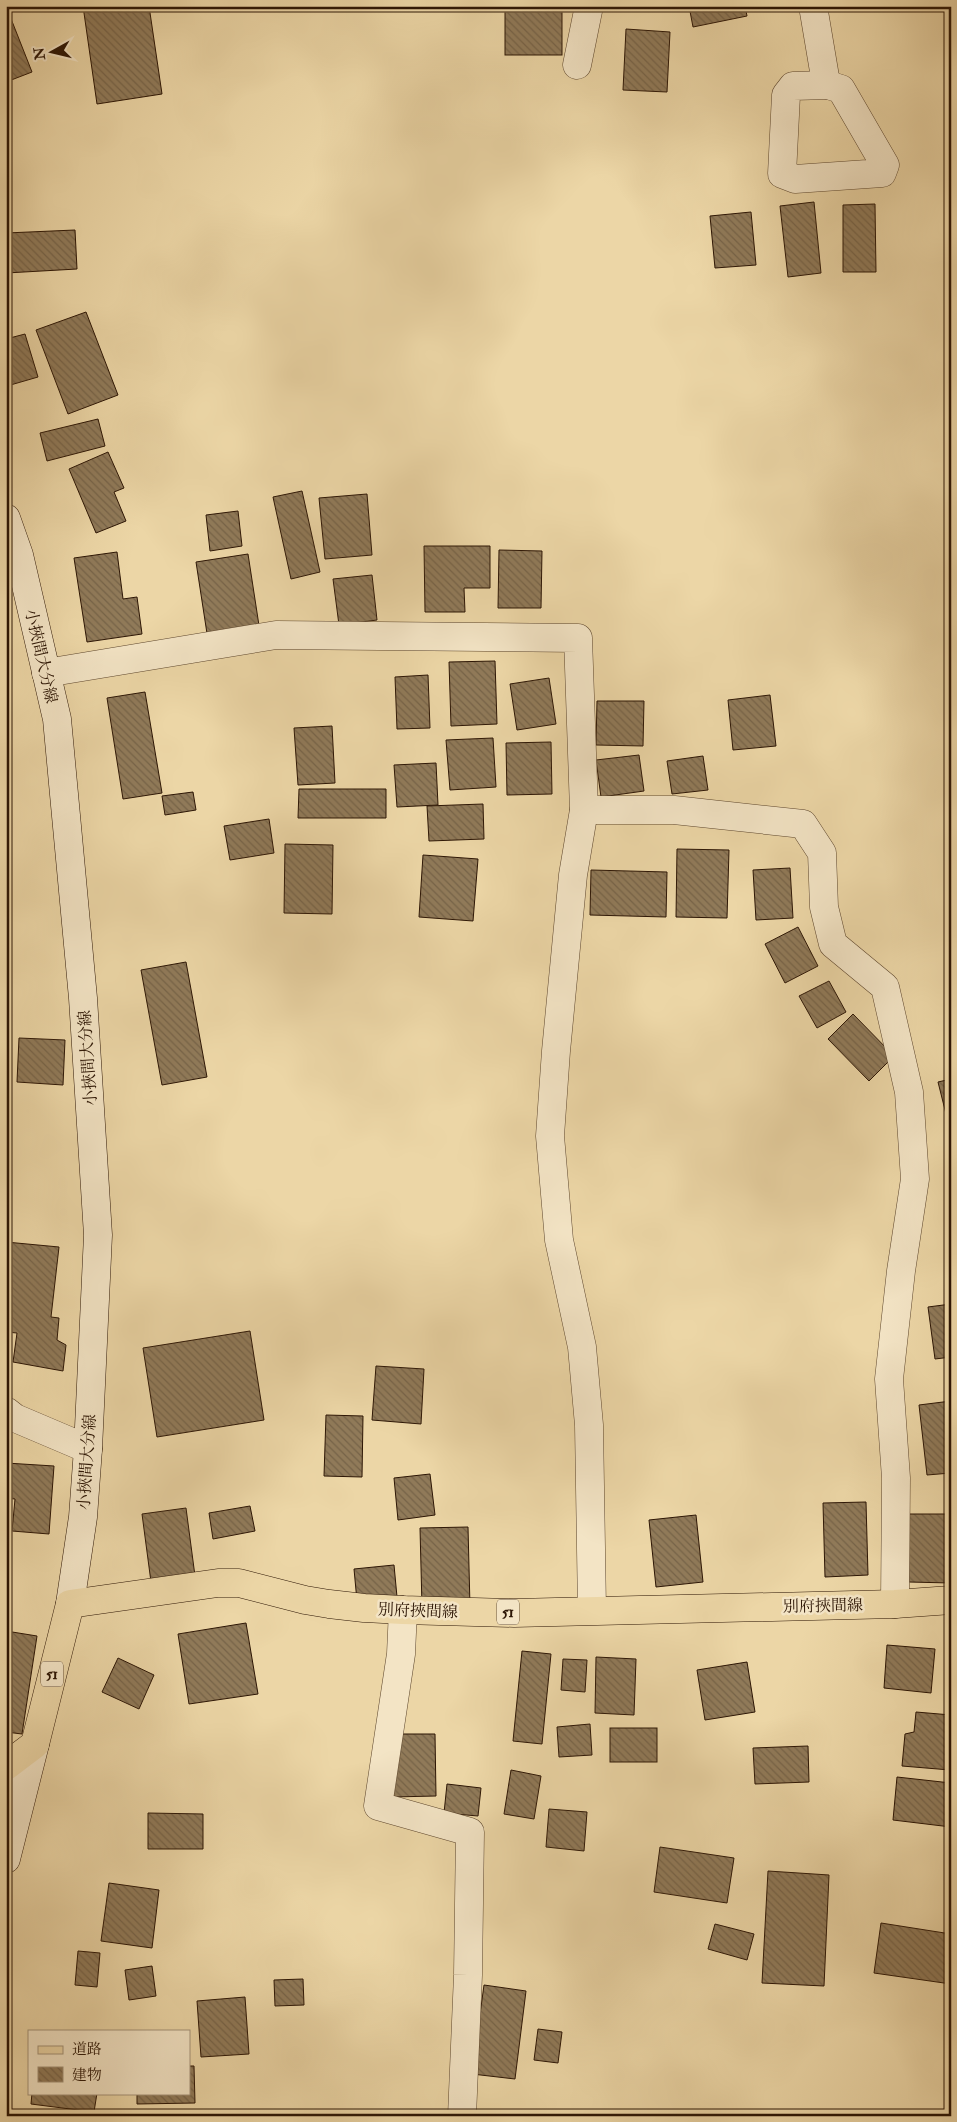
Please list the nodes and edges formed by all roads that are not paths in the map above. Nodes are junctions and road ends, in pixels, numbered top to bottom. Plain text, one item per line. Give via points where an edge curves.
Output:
1 (588, 6) edge
2 (812, 6) edge
3 (577, 65) dead end
4 (828, 85) dead end
5 (6, 518) edge
6 (46, 673) junction
7 (584, 810) junction
8 (6, 1411) edge
9 (88, 1449) junction
10 (951, 1600) edge
11 (70, 1604) junction
12 (895, 1604) junction
13 (403, 1610) junction
14 (592, 1610) junction
15 (35, 1744) junction
16 (6, 1766) edge
17 (6, 1859) edge
18 (462, 2116) edge

1 - 3 street
2 - 4 street
5 - 6 street, 小挾間大分線 via 19,555
6 - 7 street via 276,635 578,638
6 - 9 street, 小挾間大分線 via 56,719 82,988 98,1235
7 - 12 street via 674,810 803,824 822,853 824,907 832,944 885,987 909,1092 915,1179 889,1379 896,1478
7 - 14 street via 573,875 550,1136 559,1240 582,1347 590,1425
8 - 9 street via 15,1418
9 - 11 street, 小挾間大分線
10 - 12 main road, 別府挾間線 / 51
11 - 13 main road, 別府挾間線 / 51 via 239,1583 329,1604
11 - 15 main road, 51
12 - 14 main road, 別府挾間線 / 51
13 - 14 main road, 別府挾間線 / 51
13 - 18 street via 401,1654 378,1806 470,1832
15 - 16 main road
15 - 17 street

